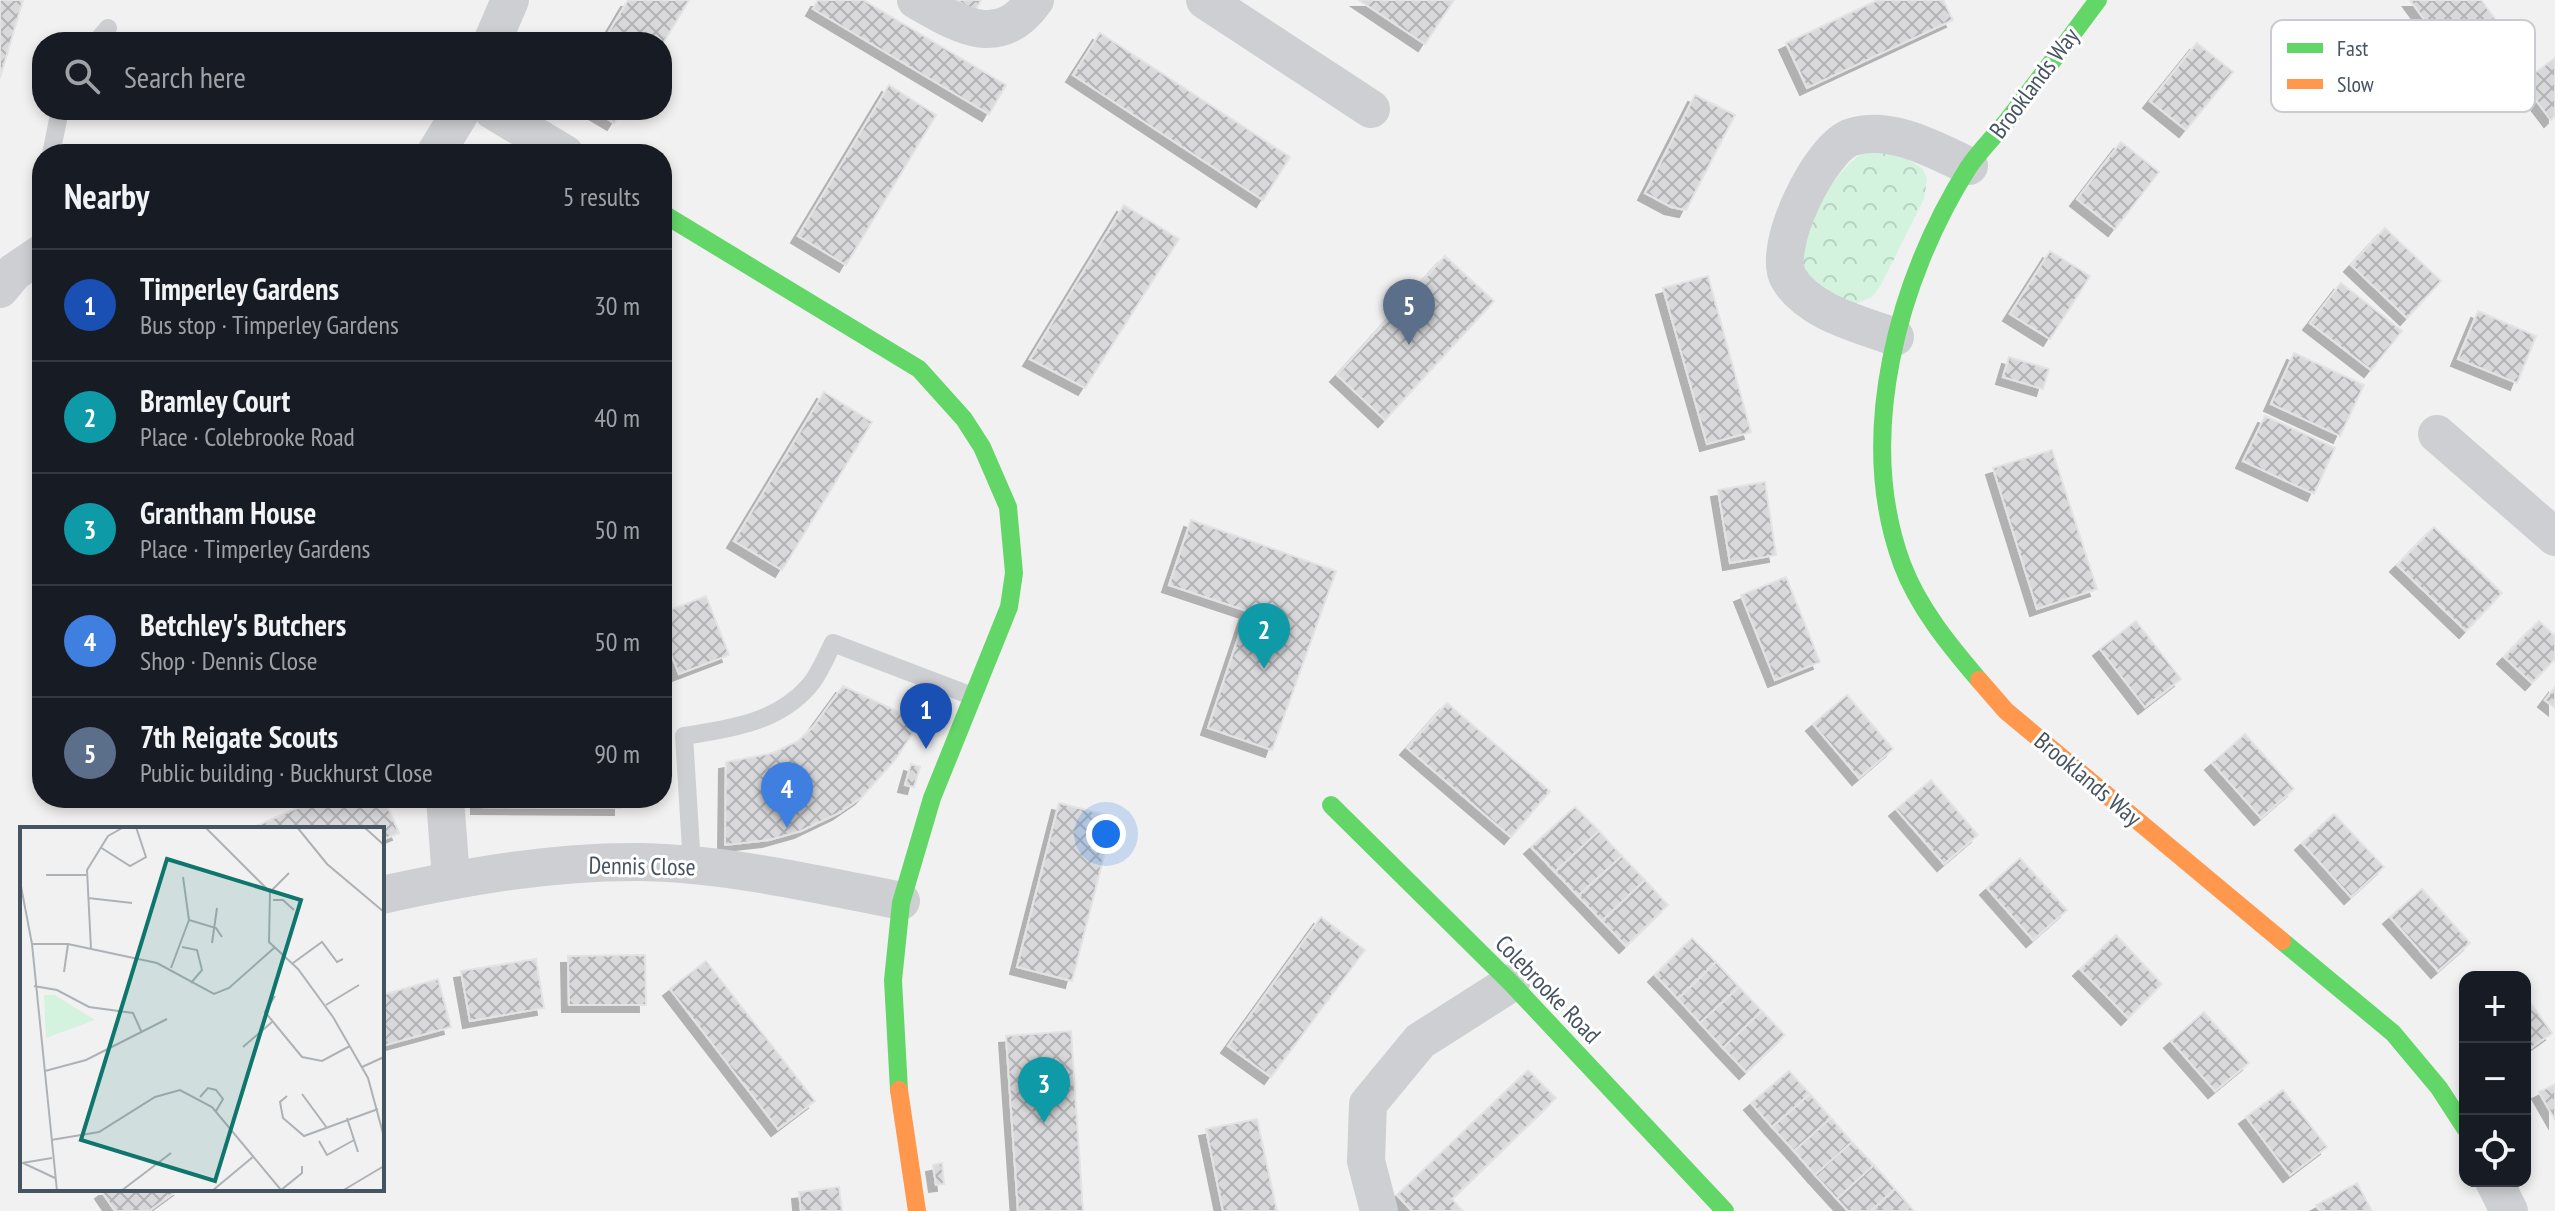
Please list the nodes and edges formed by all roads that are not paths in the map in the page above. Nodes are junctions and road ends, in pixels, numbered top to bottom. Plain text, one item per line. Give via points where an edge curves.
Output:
1 (510, 0) edge
2 (916, 0) edge
3 (1035, 0) edge
4 (1205, 0) edge
5 (2098, 0) edge
6 (496, 32) edge
7 (1371, 109) dead end
8 (58, 120) edge
9 (456, 120) edge
10 (509, 120) edge
11 (53, 144) edge
12 (441, 144) edge
13 (548, 144) edge
14 (1969, 166) junction
15 (672, 219) edge
16 (1895, 337) junction
17 (2437, 434) dead end
18 (2555, 537) edge
19 (972, 696) junction
20 (1331, 805) dead end
21 (446, 808) edge
22 (692, 865) junction
23 (451, 879) junction
24 (384, 895) edge
25 (901, 901) junction
26 (1511, 983) junction
27 (2459, 1119) edge
28 (2497, 1187) edge
29 (917, 1211) edge
30 (1379, 1211) edge
31 (1725, 1211) edge
32 (2509, 1211) edge

1 - 6 street
2 - 3 street via 963,27 981,30 1004,26 1025,14
4 - 7 street
5 - 14 street, Brooklands Way
8 - 11 lane
9 - 12 street
10 - 13 street
14 - 16 street, Brooklands Way via 1926,251
14 - 16 street via 1892,136 1853,137 1827,156 1794,221 1784,265 1800,292 1837,315
15 - 19 street via 919,369 978,435 1002,481 1013,564 1005,617
16 - 27 street, Brooklands Way via 1886,405 1889,518 1902,563 1952,649 2006,711 2393,1033
17 - 18 street
19 - 22 lane via 833,643 810,685 789,704 763,719 684,736
19 - 25 street
20 - 26 street, Colebrooke Road
21 - 23 street
22 - 23 street, Dennis Close via 545,866
22 - 25 street, Dennis Close
23 - 24 street, Dennis Close
25 - 29 street via 893,1033
26 - 30 street via 1420,1041 1368,1104 1366,1161
26 - 31 street, Colebrooke Road
28 - 32 street

